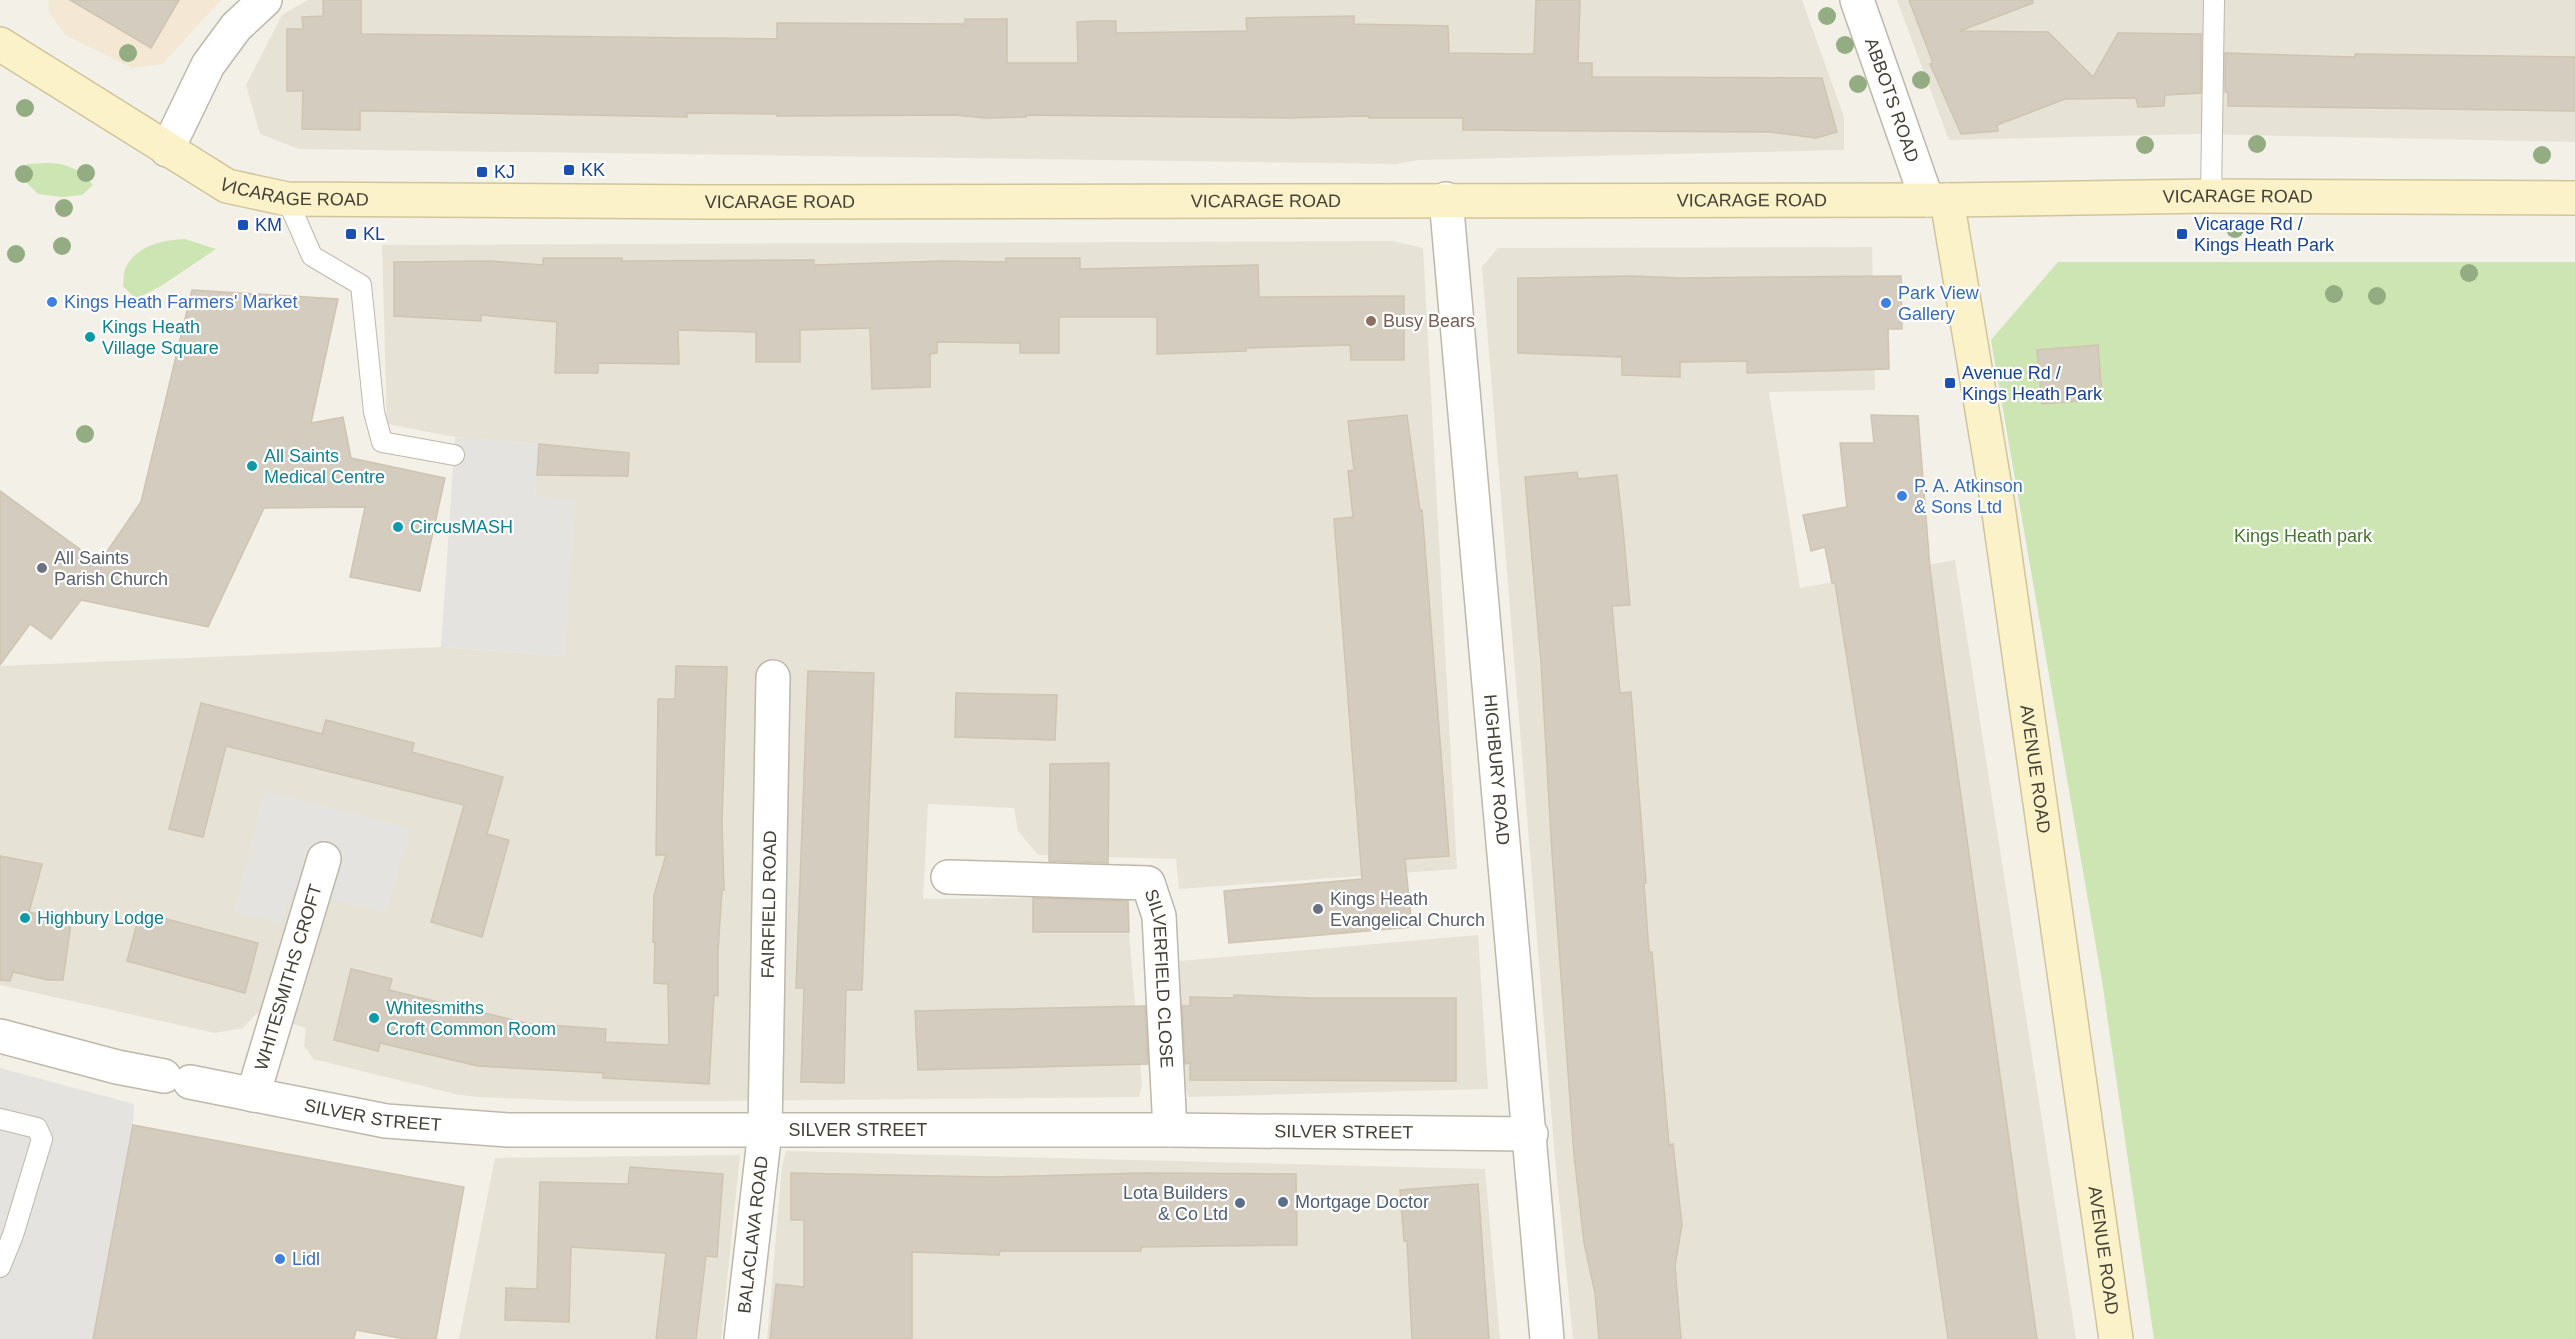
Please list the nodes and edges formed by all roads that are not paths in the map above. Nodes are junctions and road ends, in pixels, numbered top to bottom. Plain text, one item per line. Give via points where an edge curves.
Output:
1 (265, 0) edge
2 (1857, 0) edge
3 (2214, 0) edge
4 (0, 44) edge
5 (167, 150) junction
6 (2211, 196) junction
7 (2575, 198) edge
8 (287, 199) junction
9 (1446, 199) junction
10 (1936, 200) junction
11 (454, 455) dead end
12 (773, 677) dead end
13 (324, 859) dead end
14 (948, 877) dead end
15 (0, 1036) edge
16 (253, 1095) junction
17 (0, 1119) edge
18 (1170, 1130) junction
19 (765, 1131) junction
20 (1531, 1134) junction
21 (0, 1267) edge
22 (741, 1339) edge
23 (1547, 1339) edge
24 (2116, 1339) edge

1 - 5 street via 236,27 208,65
2 - 10 street, ABBOTS ROAD
3 - 6 lane
4 - 5 main road, VICARAGE ROAD
5 - 8 main road, VICARAGE ROAD via 227,186
6 - 7 main road, VICARAGE ROAD
6 - 10 main road, VICARAGE ROAD
8 - 9 main road, VICARAGE ROAD
8 - 11 lane via 312,256 361,285 374,412 382,442
9 - 10 main road, VICARAGE ROAD
9 - 20 street, HIGHBURY ROAD
10 - 24 main road, AVENUE ROAD via 1998,506
12 - 19 street, FAIRFIELD ROAD
13 - 16 street, WHITESMITHS CROFT
14 - 18 street, SILVERFIELD CLOSE via 1148,883 1159,916
15 - 16 street, SILVER STREET via 117,1067
16 - 19 street, SILVER STREET via 386,1121 497,1129
17 - 21 lane via 37,1128 42,1139
18 - 19 street, SILVER STREET
18 - 20 street, SILVER STREET
19 - 22 street, BALACLAVA ROAD
20 - 23 street, HIGHBURY ROAD

